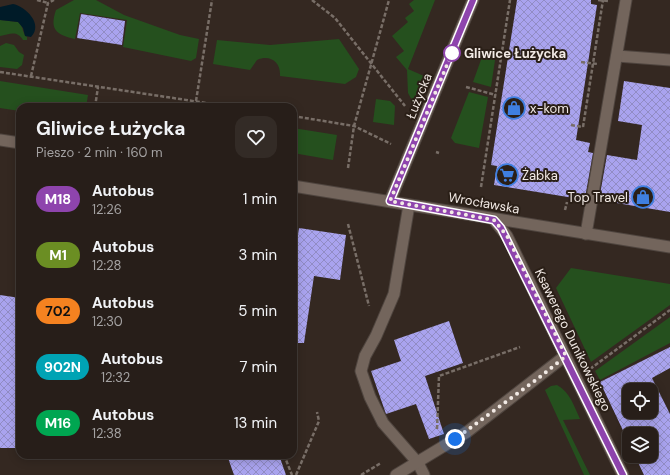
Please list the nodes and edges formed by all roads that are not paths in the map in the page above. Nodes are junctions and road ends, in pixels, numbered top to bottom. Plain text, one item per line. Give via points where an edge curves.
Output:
1 (473, 0) edge
2 (626, 0) edge
3 (617, 56) junction
4 (670, 60) edge
5 (0, 140) edge
6 (16, 142) edge
7 (297, 187) edge
8 (390, 201) junction
9 (409, 204) junction
10 (494, 220) junction
11 (586, 234) junction
12 (670, 247) edge
13 (566, 356) junction
14 (418, 463) junction
15 (396, 475) edge
16 (424, 475) edge
17 (623, 475) edge

1 - 8 street, Łużycka
2 - 3 street
3 - 4 street
3 - 11 street
5 - 6 street
7 - 8 street, Wrocławska
8 - 9 street, Wrocławska
9 - 10 street, Wrocławska
9 - 14 street via 394,294 365,356 361,371 383,423
10 - 11 street, Wrocławska
10 - 13 street, Ksawerego Dunikowskiego via 507,236
11 - 12 street, Wrocławska
13 - 14 street via 467,432
13 - 17 street, Ksawerego Dunikowskiego
14 - 15 street
14 - 16 street

